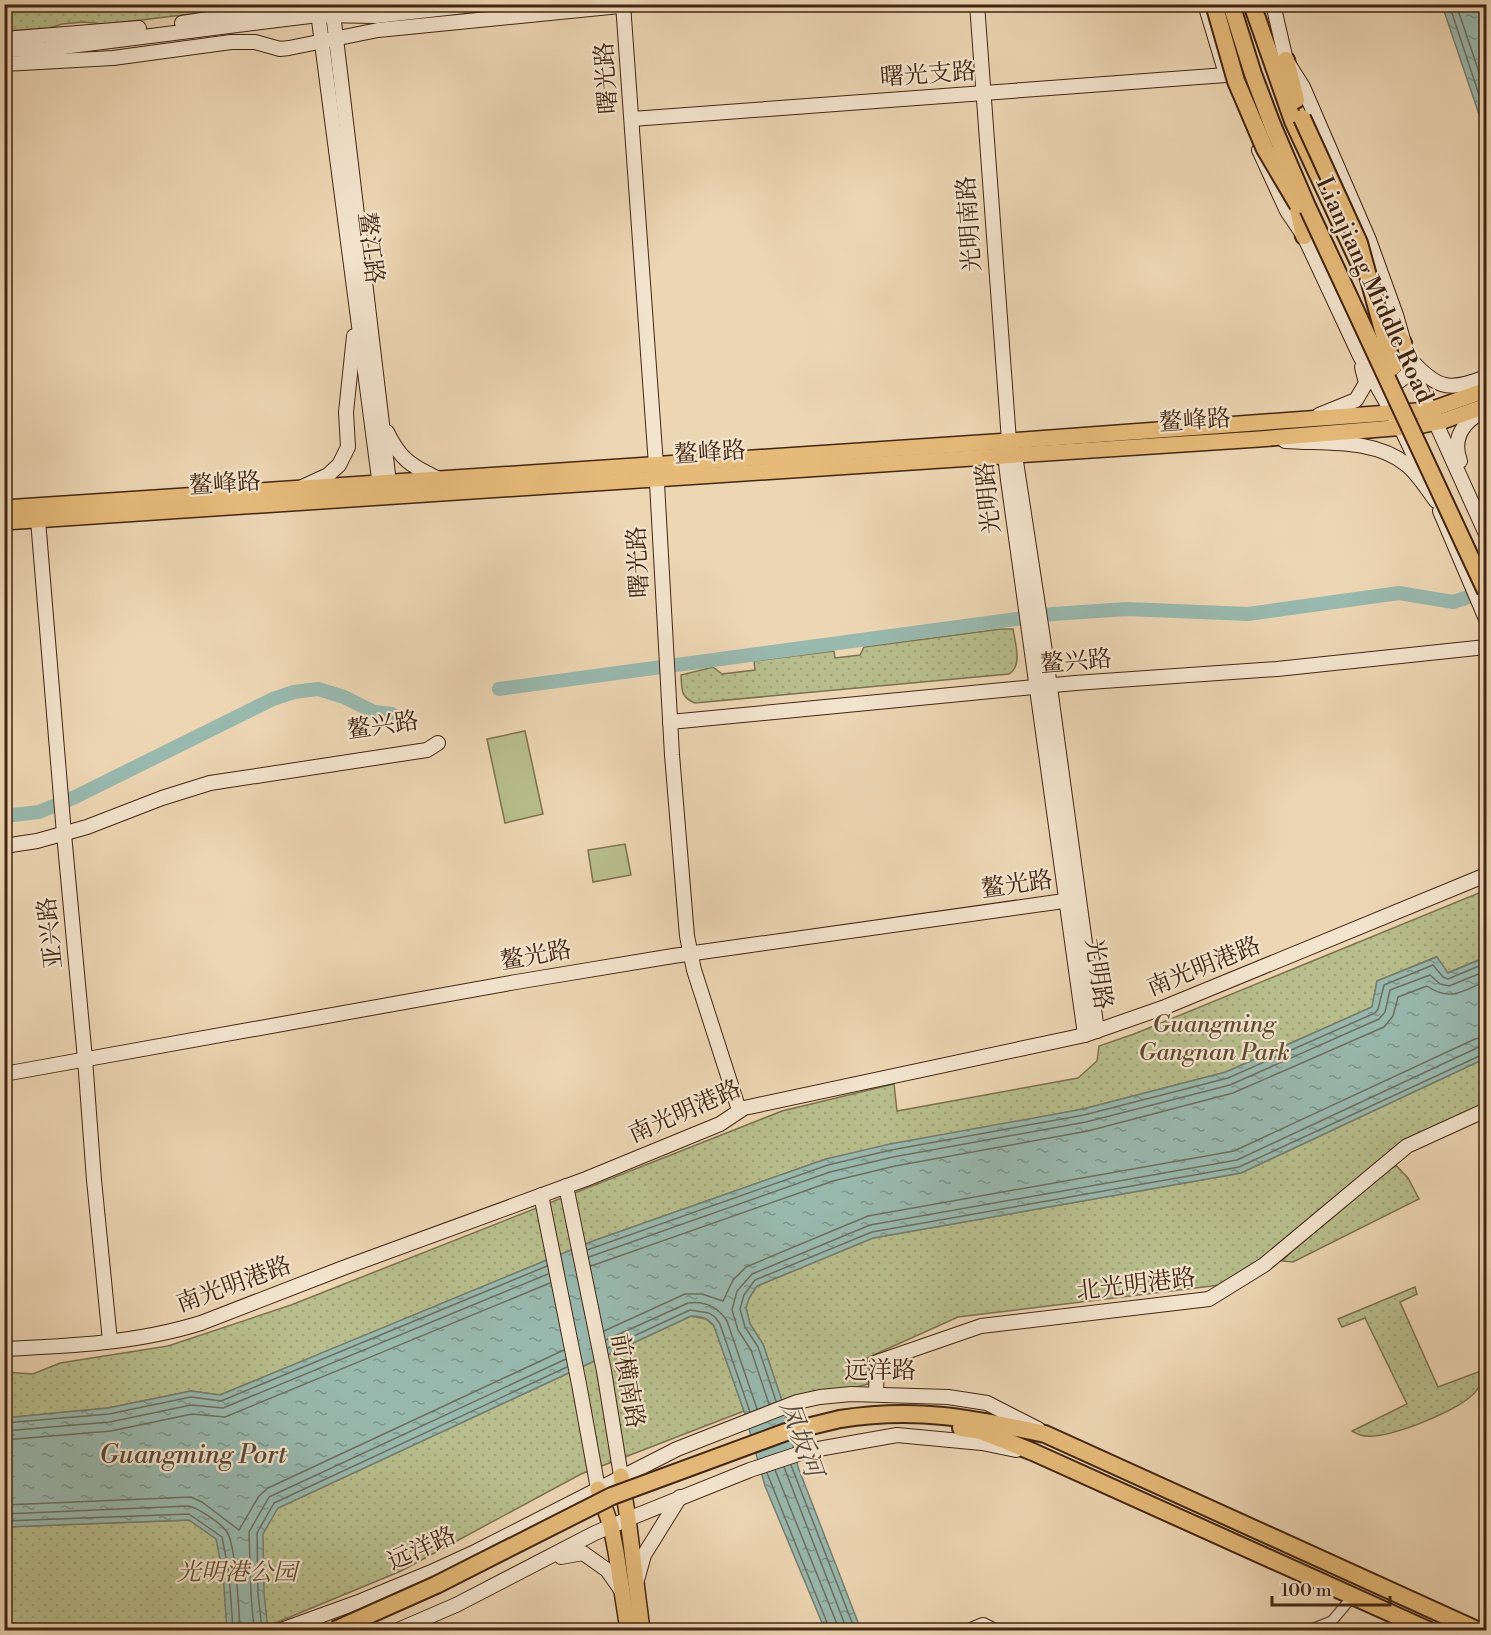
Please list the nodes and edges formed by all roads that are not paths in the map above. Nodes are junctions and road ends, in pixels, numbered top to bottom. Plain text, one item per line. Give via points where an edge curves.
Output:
1 (353, 4) edge
2 (482, 4) edge
3 (977, 4) edge
4 (1205, 4) edge
5 (1214, 4) edge
6 (1222, 4) edge
7 (1231, 4) edge
8 (1242, 4) edge
9 (1252, 4) edge
10 (1273, 4) edge
11 (626, 5) edge
12 (318, 10) edge
13 (332, 11) edge
14 (4, 39) edge
15 (328, 39) junction
16 (4, 50) edge
17 (1286, 60) junction
18 (4, 64) edge
19 (1226, 75) junction
20 (983, 94) junction
21 (632, 119) junction
22 (1304, 236) junction
23 (1328, 248) junction
24 (356, 313) junction
25 (1407, 355) junction
26 (1360, 356) junction
27 (1393, 367) junction
28 (1486, 377) edge
29 (1375, 380) junction
30 (1486, 390) edge
31 (1486, 408) edge
32 (1391, 413) junction
33 (1433, 417) junction
34 (1311, 418) junction
35 (382, 421) junction
36 (1401, 428) junction
37 (1259, 439) junction
38 (1010, 450) junction
39 (657, 472) junction
40 (437, 478) junction
41 (301, 487) junction
42 (385, 489) junction
43 (1436, 501) junction
44 (4, 508) edge
45 (38, 520) junction
46 (4, 522) edge
47 (1485, 531) edge
48 (1486, 568) edge
49 (1485, 606) edge
50 (1486, 647) edge
51 (1043, 687) junction
52 (670, 722) junction
53 (64, 825) junction
54 (4, 838) edge
55 (4, 846) edge
56 (1486, 876) edge
57 (1071, 900) junction
58 (690, 953) junction
59 (1091, 1033) junction
60 (85, 1059) junction
61 (4, 1074) edge
62 (739, 1110) junction
63 (1486, 1110) edge
64 (566, 1186) junction
65 (541, 1196) junction
66 (110, 1341) junction
67 (4, 1349) edge
68 (876, 1394) junction
69 (841, 1424) junction
70 (1046, 1434) junction
71 (1033, 1452) junction
72 (621, 1476) junction
73 (598, 1489) junction
74 (681, 1496) junction
75 (628, 1519) junction
76 (611, 1527) junction
77 (550, 1558) junction
78 (636, 1585) junction
79 (621, 1590) junction
80 (1353, 1596) junction
81 (282, 1630) edge
82 (335, 1630) edge
83 (362, 1630) edge
84 (398, 1630) edge
85 (628, 1630) edge
86 (642, 1630) edge
87 (971, 1630) edge
88 (993, 1630) edge
89 (1309, 1630) edge
90 (1428, 1630) edge
91 (1477, 1630) edge

1 - 13 main road
2 - 13 main road via 376,15
3 - 20 main road, 光明南路
4 - 19 main road
5 - 23 highway, bridge via 1236,81 1262,141 1312,228
6 - 22 highway via 1243,78 1298,209
7 - 23 highway, Lianjiang Middle Road, bridge via 1273,127
8 - 27 highway, Lianjiang Middle Road, bridge via 1283,123
9 - 25 highway, bridge via 1293,121 1382,312
10 - 17 main road
11 - 15 main road via 378,30
11 - 21 main road, 曙光路
12 - 13 main road
12 - 14 main road via 264,11 160,27
12 - 15 main road, 鳌江路
12 - 16 main road via 47,49
13 - 15 main road, 鳌江路
15 - 18 main road via 280,49 255,42 231,42 113,58
15 - 24 main road, 鳌江路
15 - 35 main road, 鳌江路
17 - 25 main road via 1303,87 1369,240
17 - 27 highway, bridge via 1302,118 1359,243
19 - 20 main road, 曙光支路
19 - 22 main road via 1287,211
20 - 21 main road, 曙光支路
20 - 38 main road, 光明南路
21 - 39 main road, 曙光路
22 - 26 main road
23 - 49 highway, Lianjiang Middle Road, bridge
24 - 41 main road via 346,412 348,447 339,465 328,475
24 - 42 main road, 鳌江路
25 - 28 main road via 1427,377 1446,385 1460,386
25 - 29 main road via 1405,378 1395,384
25 - 33 main road
26 - 29 main road
26 - 34 main road via 1366,383 1356,400
27 - 48 highway, Lianjiang Middle Road
29 - 32 main road
30 - 33 main road
31 - 33 main road
31 - 47 main road via 1467,422 1456,448
32 - 33 main road, 鳌峰路
32 - 34 main road, 鳌峰路
32 - 36 main road
33 - 36 main road, 鳌峰路 via 1418,426
33 - 47 main road
34 - 38 main road, 鳌峰路
35 - 40 main road via 401,457
35 - 42 main road, 鳌江路
36 - 37 main road, 鳌峰路
36 - 43 main road
37 - 38 main road, 鳌峰路
37 - 43 main road via 1373,448 1406,464
38 - 39 main road, 鳌峰路
38 - 51 main road, 光明路
39 - 40 main road, 鳌峰路
39 - 42 main road, 鳌峰路
39 - 52 main road, 曙光路
40 - 42 main road, 鳌峰路
41 - 42 main road, 鳌峰路
41 - 44 main road, 鳌峰路
42 - 45 main road, 鳌峰路
43 - 49 main road
45 - 46 main road, 鳌峰路
45 - 53 main road, 亚兴路
50 - 51 main road, 鳌兴路 via 1277,669
51 - 52 main road, 鳌兴路
51 - 57 main road, 光明路
52 - 58 main road, 曙光路
53 - 53 main road, 鳌兴路 via 162,798 210,783 427,750 438,743 425,741 206,776
53 - 54 main road, 鳌兴路
53 - 55 main road, 鳌兴路
53 - 60 main road, 亚兴路
56 - 59 main road, 南光明港路
57 - 58 main road, 鳌光路
57 - 59 main road, 光明路
58 - 60 main road, 鳌光路
58 - 62 main road, 曙光路
59 - 62 main road, 南光明港路
60 - 61 main road, 鳌光路
60 - 66 main road, 亚兴路
62 - 64 main road, 南光明港路 via 720,1124
63 - 68 main road, 北光明港路 via 1407,1146 1264,1265 1209,1299 981,1326 877,1362
64 - 65 main road, 南光明港路
64 - 72 main road, 前横南路
65 - 66 main road, 南光明港路 via 212,1319 178,1330
65 - 73 main road, 前横南路
66 - 67 main road, 南光明港路
68 - 70 main road, 远洋路 via 987,1403
68 - 72 main road, 远洋路 via 833,1395 786,1405
69 - 70 highway via 885,1414 930,1414 984,1420
69 - 71 highway via 954,1426 981,1431
69 - 82 highway, bridge via 786,1432 612,1496 436,1585
69 - 83 highway via 615,1505
70 - 91 highway, 远洋路
71 - 74 main road via 897,1436 807,1450
71 - 80 highway
72 - 73 main road, 远洋路
72 - 75 main road, 前横南路
73 - 76 main road, 前横南路
73 - 81 main road, 远洋路 via 429,1573
74 - 75 main road
74 - 78 main road, 前横南路 via 644,1555
75 - 76 main road
75 - 78 main road, 前横南路
76 - 77 main road
76 - 79 main road, 前横南路
77 - 79 main road, 前横南路 via 583,1553 607,1570
77 - 84 main road
78 - 86 main road, 前横南路
79 - 85 main road, 前横南路
80 - 89 street via 1332,1621
80 - 90 highway
87 - 88 main road via 984,1625

